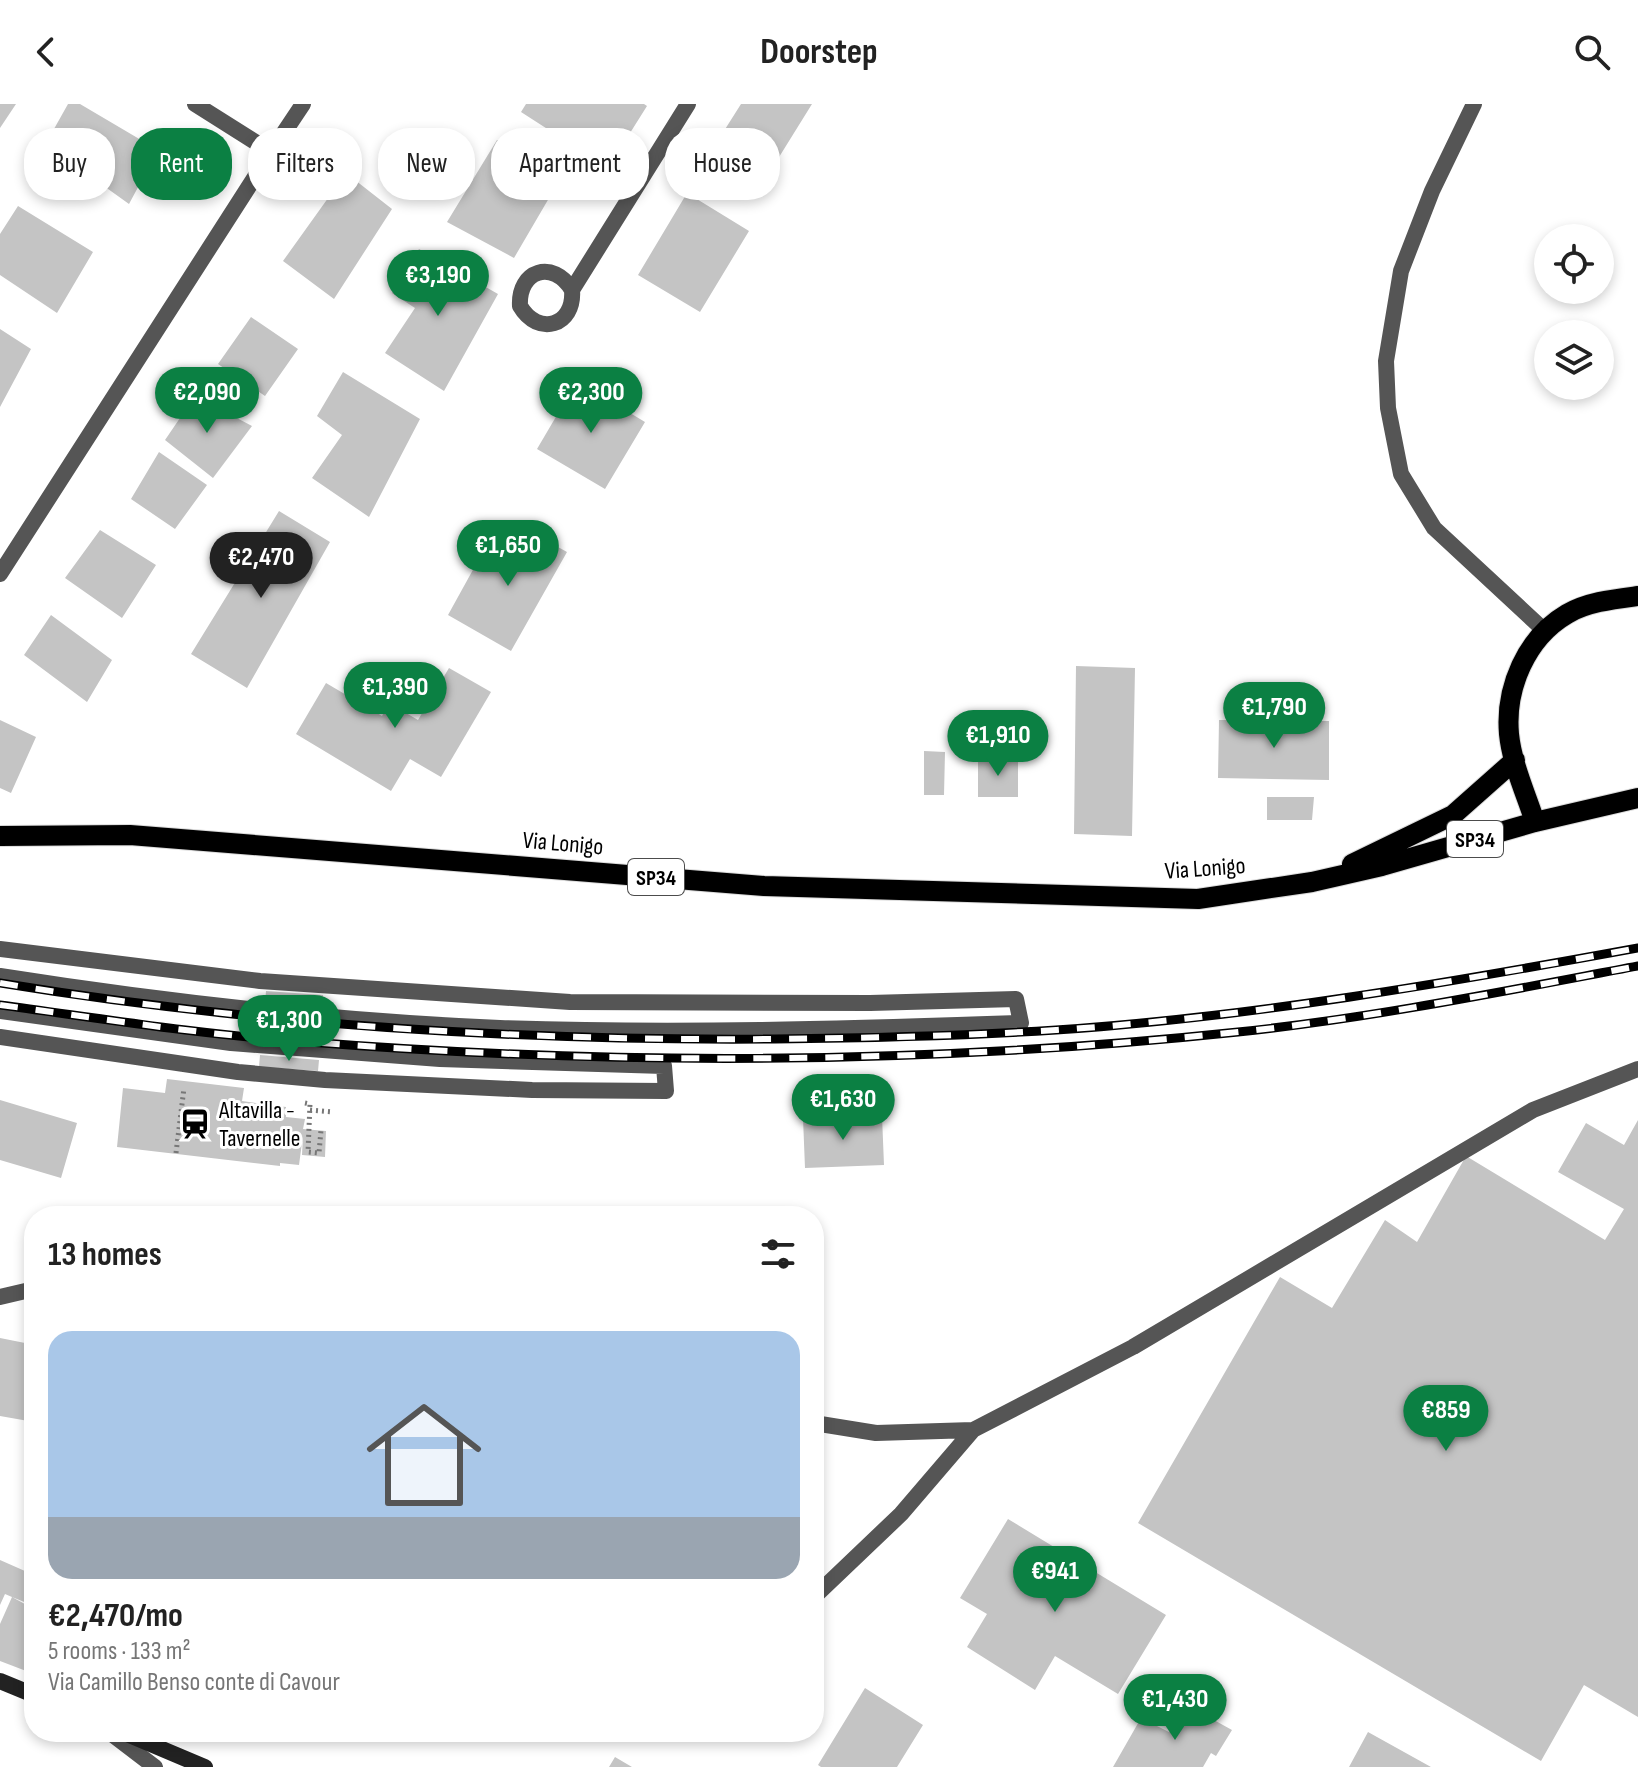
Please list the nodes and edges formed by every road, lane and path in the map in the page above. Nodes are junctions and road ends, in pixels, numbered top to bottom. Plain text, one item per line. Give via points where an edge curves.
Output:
1 (195, 104) edge
2 (303, 104) edge
3 (688, 104) edge
4 (1474, 104) edge
5 (287, 128) edge
6 (248, 137) edge
7 (248, 188) edge
8 (572, 290) dead end
9 (0, 574) edge
10 (1638, 596) edge
11 (1546, 632) junction
12 (1515, 760) junction
13 (1638, 798) edge
14 (1535, 822) junction
15 (0, 836) edge
16 (1312, 882) junction
17 (0, 949) edge
18 (0, 976) edge
19 (0, 1011) edge
20 (0, 1037) edge
21 (1638, 1069) edge
22 (184, 1087) dead end
23 (294, 1102) dead end
24 (310, 1110) junction
25 (333, 1112) dead end
26 (321, 1130) dead end
27 (176, 1153) dead end
28 (24, 1291) edge
29 (0, 1297) edge
30 (824, 1425) edge
31 (973, 1430) junction
32 (824, 1587) edge
33 (0, 1681) edge
34 (24, 1691) edge
35 (122, 1742) edge
36 (146, 1742) edge
37 (155, 1767) edge
38 (205, 1767) edge

1 - 6 street
2 - 5 street
3 - 8 street
4 - 11 street via 1401,271 1386,361 1388,408 1401,474 1434,528
7 - 9 street
10 - 11 main road, SP34 via 1587,605 1566,614
11 - 12 main road, SP34 via 1526,655 1512,692 1509,737
12 - 14 main road, SP34
12 - 16 main road, Via Lonigo / SP34 via 1453,815
13 - 14 main road, Via Lonigo / SP34
14 - 16 main road, Via Lonigo / SP34
15 - 16 main road, Via Lonigo / SP34 via 130,835 764,886 1198,899
17 - 18 street via 260,981 570,1002 1016,999 1021,1023 780,1031 499,1028 258,1010
19 - 20 street via 231,1043 440,1059 664,1066 666,1091 325,1080
21 - 31 street via 1533,1110 1133,1347
22 - 27 path
23 - 24 path via 310,1104
24 - 25 path
24 - 26 path via 308,1152 319,1153
28 - 29 street
30 - 31 street via 876,1433
31 - 32 street via 901,1514
33 - 34 main road
35 - 37 street
36 - 38 main road

